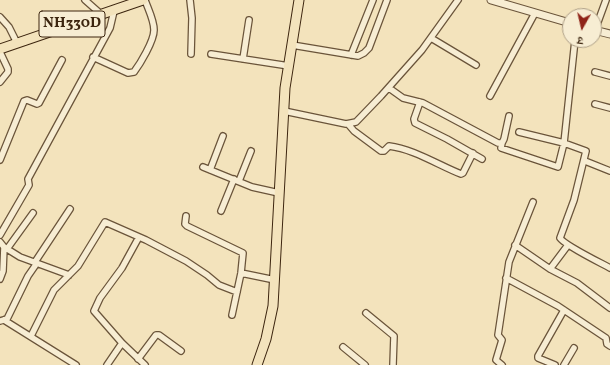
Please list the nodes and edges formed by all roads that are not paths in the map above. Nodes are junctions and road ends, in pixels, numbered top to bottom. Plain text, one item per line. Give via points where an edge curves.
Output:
1 (85, 0) edge
2 (144, 0) edge
3 (190, 0) edge
4 (299, 0) edge
5 (373, 0) edge
6 (387, 0) edge
7 (458, 0) edge
8 (491, 0) edge
9 (606, 0) edge
10 (114, 11) junction
11 (602, 11) edge
12 (535, 13) junction
13 (102, 15) junction
14 (0, 17) edge
15 (249, 20) dead end
16 (562, 21) edge
17 (431, 38) junction
18 (17, 43) junction
19 (292, 45) junction
20 (574, 48) edge
21 (0, 49) edge
22 (0, 52) edge
23 (191, 54) dead end
24 (212, 54) dead end
25 (350, 55) junction
26 (93, 57) junction
27 (243, 59) junction
28 (62, 60) dead end
29 (476, 65) dead end
30 (289, 66) junction
31 (595, 72) dead end
32 (610, 76) edge
33 (0, 82) edge
34 (389, 88) junction
35 (490, 96) dead end
36 (420, 102) junction
37 (595, 104) dead end
38 (610, 108) edge
39 (284, 111) junction
40 (509, 116) dead end
41 (348, 124) junction
42 (519, 132) dead end
43 (223, 136) dead end
44 (502, 143) junction
45 (564, 143) junction
46 (251, 151) dead end
47 (474, 154) junction
48 (482, 158) dead end
49 (0, 160) edge
50 (585, 161) junction
51 (203, 168) dead end
52 (210, 170) junction
53 (610, 171) edge
54 (236, 180) junction
55 (279, 192) junction
56 (533, 202) dead end
57 (70, 209) dead end
58 (221, 211) dead end
59 (32, 213) dead end
60 (186, 216) dead end
61 (0, 235) edge
62 (138, 237) junction
63 (0, 242) edge
64 (515, 245) junction
65 (568, 245) junction
66 (6, 248) junction
67 (36, 262) junction
68 (610, 268) edge
69 (550, 269) junction
70 (2, 270) edge
71 (241, 273) junction
72 (69, 275) junction
73 (506, 278) junction
74 (0, 279) edge
75 (275, 280) junction
76 (237, 292) junction
77 (610, 308) edge
78 (564, 310) junction
79 (366, 313) dead end
80 (232, 315) dead end
81 (2, 321) edge
82 (30, 336) junction
83 (122, 343) junction
84 (610, 346) edge
85 (343, 347) dead end
86 (574, 348) dead end
87 (181, 351) dead end
88 (138, 359) junction
89 (76, 365) edge
90 (107, 365) edge
91 (145, 365) edge
92 (257, 365) edge
93 (365, 365) edge
94 (392, 365) edge
95 (502, 365) edge
96 (555, 365) edge
97 (564, 365) edge

1 - 13 street
2 - 10 highway, NH330D
2 - 26 street via 154,31 134,72 128,73
3 - 23 street
4 - 19 highway
5 - 25 street
6 - 25 street via 368,48 358,56
7 - 17 street
8 - 12 street
9 - 11 street
10 - 13 highway, NH330D
10 - 26 street via 110,28
12 - 16 street
12 - 35 street
13 - 18 highway, NH330D
14 - 18 street via 9,27
15 - 27 street
17 - 29 street
17 - 34 street
18 - 21 highway, NH330D
19 - 25 street
19 - 30 highway
20 - 45 street
22 - 33 street via 8,69
24 - 27 street
26 - 61 street via 28,179 29,185
27 - 30 street
28 - 49 street via 39,103 24,101
30 - 39 highway
31 - 32 street
34 - 36 street via 403,98
34 - 41 street via 359,119
36 - 44 street
36 - 47 street via 415,123
37 - 38 street
39 - 41 street
39 - 55 highway
40 - 44 street
41 - 47 street via 381,151 389,146 399,148 460,174 464,173
42 - 45 street
43 - 52 street
44 - 45 street via 501,148 558,167
45 - 50 street via 586,150
46 - 54 street
47 - 48 street
50 - 53 street
50 - 65 street via 560,236
51 - 52 street
52 - 54 street
54 - 55 street via 259,189
54 - 58 street
55 - 75 highway
56 - 64 street
57 - 67 street
59 - 66 street
60 - 71 street via 187,226 242,253
62 - 72 street via 104,222 82,260
62 - 76 street via 186,261 219,285
62 - 83 street via 122,268 94,310
63 - 66 street
64 - 69 street
64 - 73 street
65 - 68 street
65 - 69 street
66 - 67 street via 20,257
66 - 70 street
67 - 72 street
67 - 81 street via 8,318
69 - 77 street via 577,283
70 - 74 street
71 - 75 street
71 - 76 street
72 - 82 street via 54,290
73 - 78 street
73 - 95 street via 498,335 502,341 496,360
75 - 92 highway via 271,322
76 - 80 street
78 - 84 street via 606,338
78 - 96 street via 538,357
79 - 94 street via 394,336
81 - 82 street
82 - 89 street
83 - 88 street
83 - 90 street
85 - 93 street
86 - 97 street
87 - 88 street via 156,335
88 - 91 street

